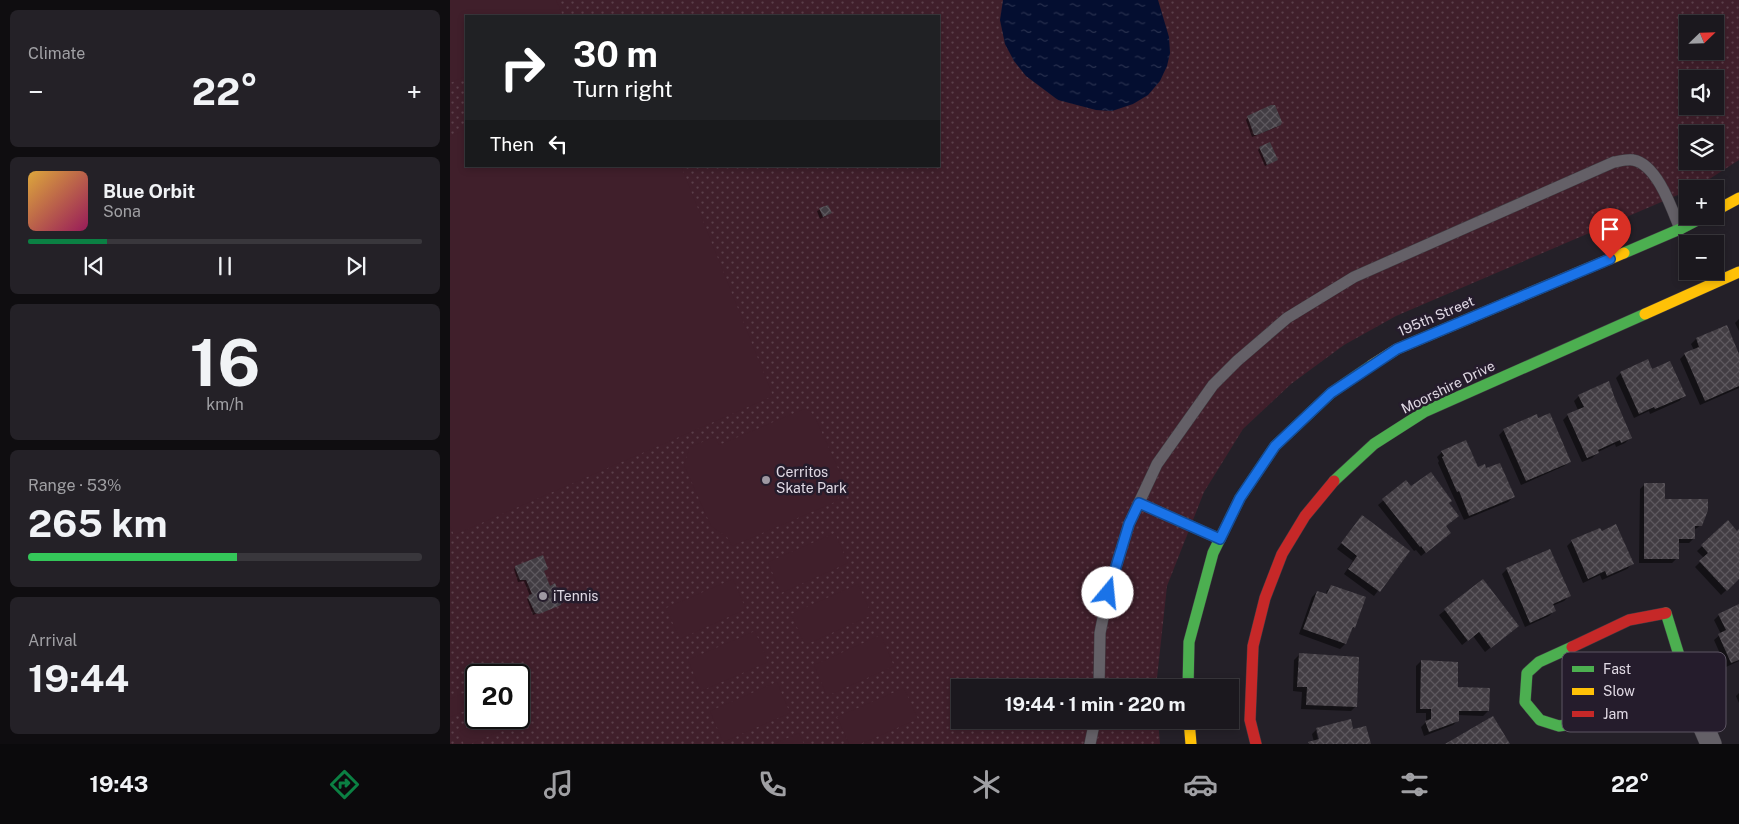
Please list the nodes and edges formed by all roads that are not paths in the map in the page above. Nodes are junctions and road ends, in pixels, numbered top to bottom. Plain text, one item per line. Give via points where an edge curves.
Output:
1 (1739, 198) edge
2 (1724, 206) edge
3 (1686, 225) edge
4 (1680, 228) junction
5 (1739, 272) edge
6 (1139, 503) junction
7 (1220, 539) junction
8 (1678, 652) edge
9 (1099, 679) edge
10 (1188, 679) edge
11 (1562, 726) edge
12 (1093, 729) edge
13 (1190, 729) edge
14 (1706, 732) edge
15 (1090, 744) edge
16 (1191, 744) edge
17 (1256, 744) edge
18 (1711, 744) edge

1 - 2 street
3 - 4 street, 195th Street
4 - 6 lane via 1648,166 1634,160 1614,162 1354,277 1287,318 1213,385 1157,464
4 - 7 street, 195th Street via 1397,349 1339,387 1275,446 1240,498
5 - 17 street, Moorshire Drive via 1424,412 1374,444 1331,484 1305,516 1282,554 1266,598 1253,646 1250,720
6 - 7 lane
6 - 9 lane via 1129,524 1108,593 1100,633
7 - 10 street, 195th Street via 1213,553 1189,642
8 - 11 street via 1666,613 1629,620 1539,662 1527,673 1525,702 1540,720
12 - 15 lane
13 - 16 street
14 - 18 street

